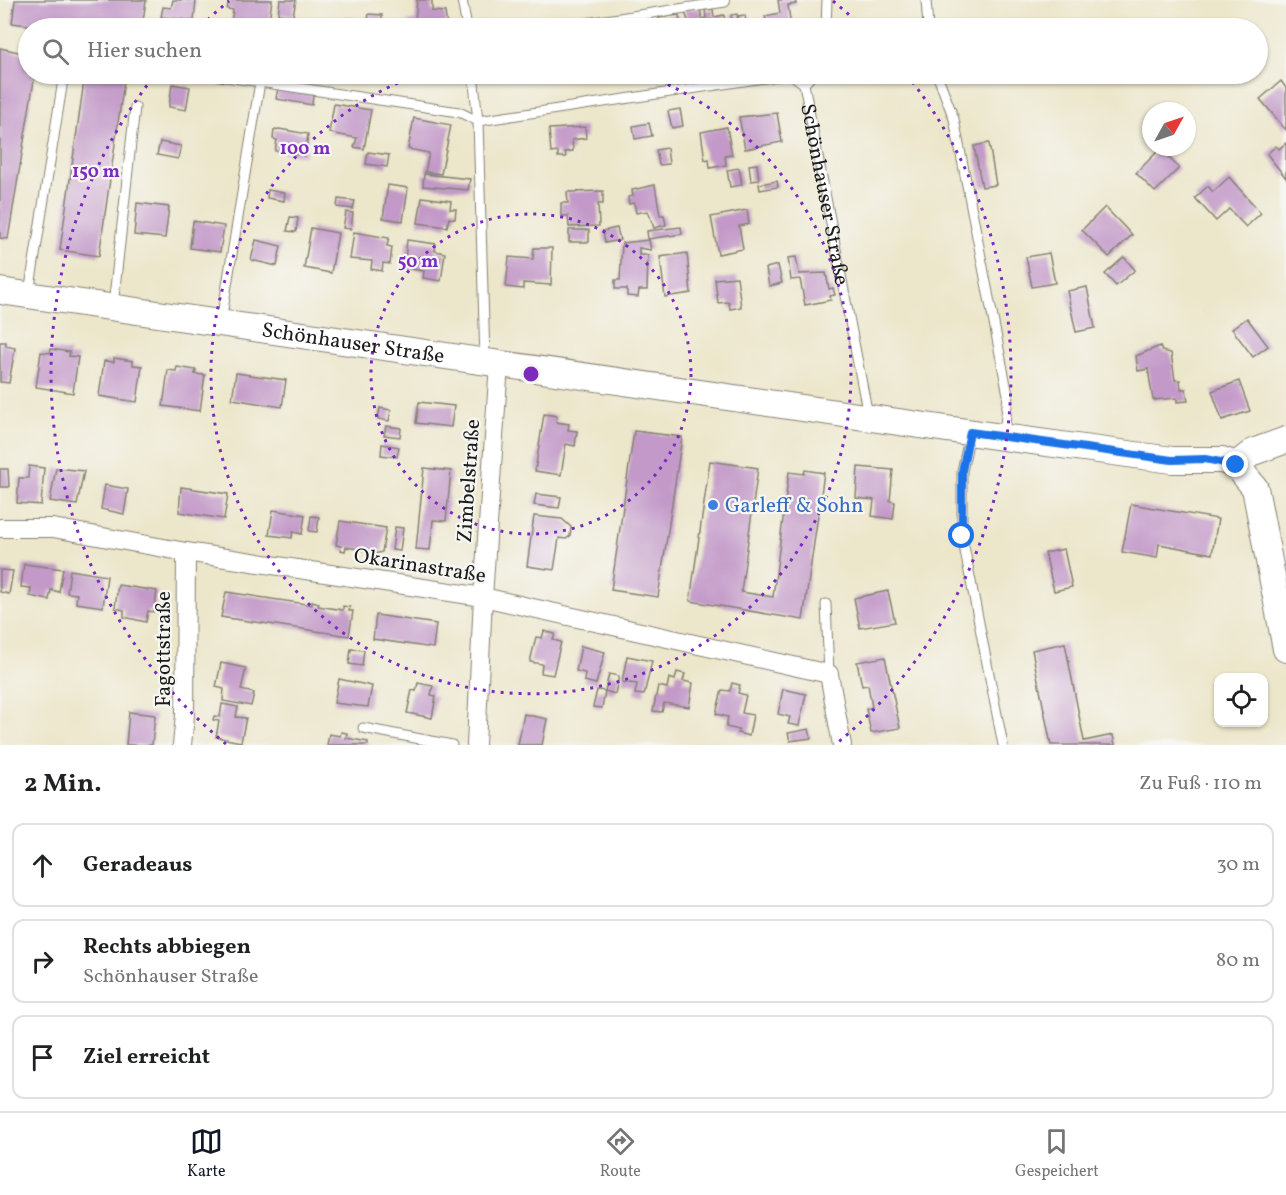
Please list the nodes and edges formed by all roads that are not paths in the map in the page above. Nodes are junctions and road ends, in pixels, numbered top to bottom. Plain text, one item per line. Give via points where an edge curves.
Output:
1 (462, 0) edge
2 (828, 0) edge
3 (926, 0) edge
4 (725, 2) dead end
5 (465, 18) edge
6 (619, 18) edge
7 (827, 18) edge
8 (927, 18) edge
9 (62, 84) edge
10 (260, 84) edge
11 (273, 84) edge
12 (473, 84) edge
13 (724, 84) edge
14 (804, 84) edge
15 (941, 84) edge
16 (135, 107) dead end
17 (478, 121) junction
18 (0, 291) edge
19 (29, 295) junction
20 (113, 306) junction
21 (221, 322) junction
22 (492, 363) junction
23 (869, 417) junction
24 (970, 432) junction
25 (1004, 437) junction
26 (1286, 440) edge
27 (1236, 465) junction
28 (0, 528) edge
29 (186, 552) junction
30 (483, 597) junction
31 (826, 604) dead end
32 (1286, 649) edge
33 (829, 674) junction
34 (363, 728) dead end
35 (182, 745) edge
36 (452, 745) edge
37 (476, 745) edge
38 (842, 745) edge
39 (1003, 745) edge

1 - 5 lane
2 - 7 lane
3 - 8 lane
4 - 6 lane
9 - 19 lane
10 - 21 lane
11 - 17 lane, Schönhauser Straße via 459,112
12 - 17 lane
13 - 17 lane, Schönhauser Straße
14 - 23 lane, Schönhauser Straße
15 - 25 lane via 954,119 1008,395
16 - 20 lane
17 - 22 lane
18 - 19 street, Schönhauser Straße
19 - 20 street, Schönhauser Straße
20 - 21 street, Schönhauser Straße
21 - 22 street, Schönhauser Straße
22 - 23 street, Schönhauser Straße
22 - 30 street, Zimbelstraße
23 - 24 street, Schönhauser Straße
24 - 25 street, Schönhauser Straße
24 - 39 lane via 962,471 962,536
25 - 27 street, Schönhauser Straße
26 - 27 street via 1253,452
27 - 32 street via 1255,488
28 - 29 street, Okarinastraße via 53,528
29 - 30 street, Okarinastraße
29 - 35 street, Fagottstraße
30 - 33 street, Okarinastraße
30 - 37 street, Zimbelstraße
31 - 33 lane
33 - 38 street
34 - 36 lane

